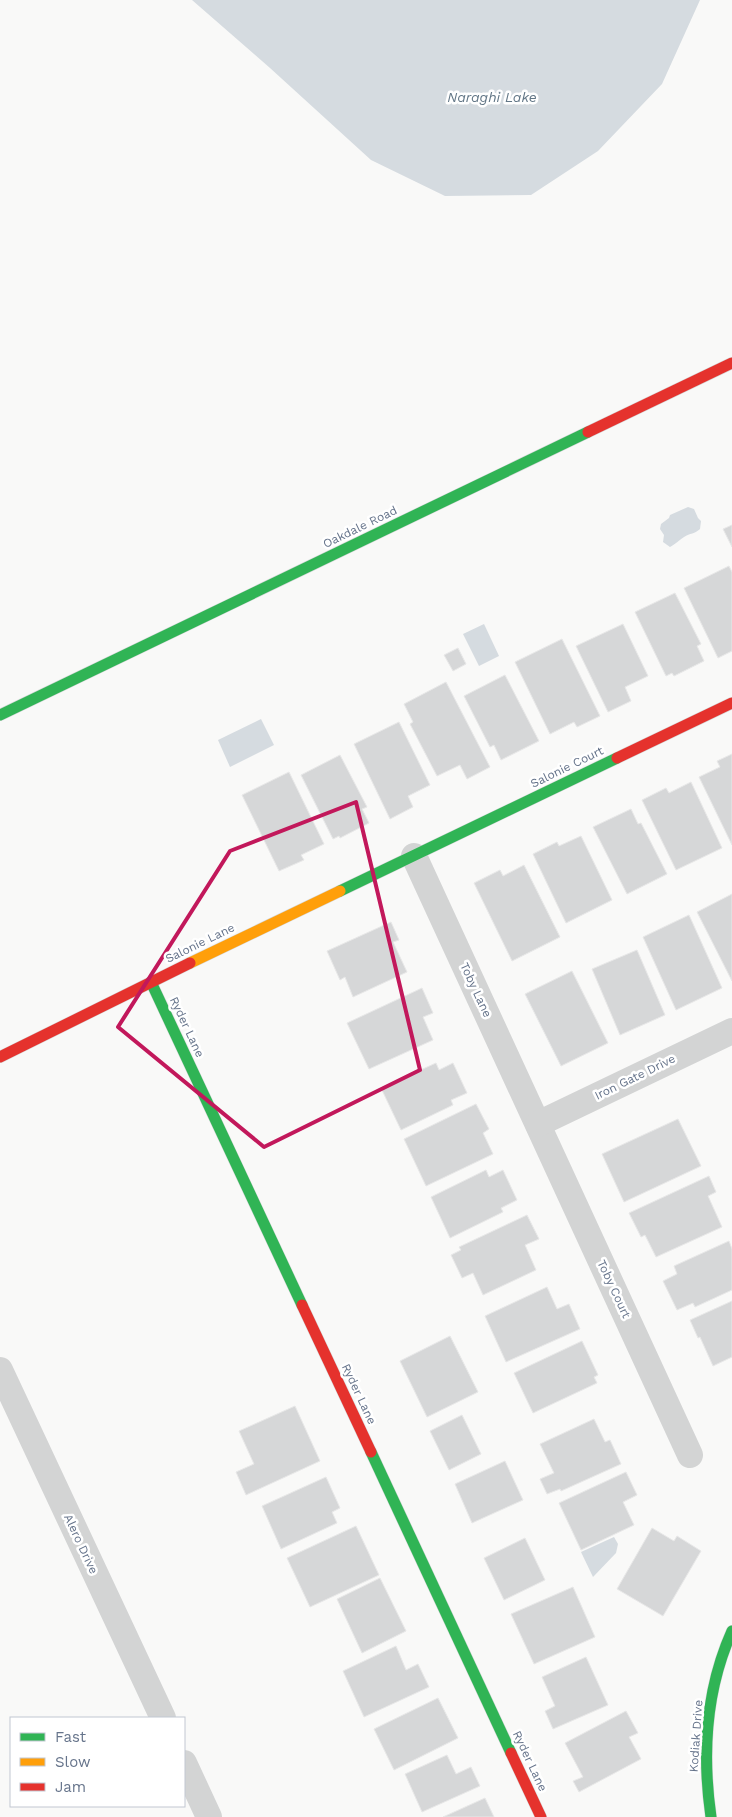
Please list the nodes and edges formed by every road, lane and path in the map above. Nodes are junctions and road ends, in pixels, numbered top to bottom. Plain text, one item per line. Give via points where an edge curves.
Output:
1 (732, 364) edge
2 (732, 703) edge
3 (0, 716) edge
4 (414, 856) junction
5 (151, 982) junction
6 (732, 1031) edge
7 (0, 1057) edge
8 (538, 1124) junction
9 (0, 1370) edge
10 (690, 1455) dead end
11 (732, 1631) edge
12 (163, 1717) edge
13 (185, 1765) edge
14 (708, 1816) edge
15 (209, 1817) edge
16 (541, 1817) edge

1 - 3 street, Oakdale Road
2 - 4 street, Salonie Court
4 - 5 street, Salonie Lane
4 - 8 street, Toby Lane
5 - 7 street, Salonie Lane
5 - 16 street, Ryder Lane
6 - 8 street, Iron Gate Drive
8 - 10 street, Toby Court
9 - 12 street, Alero Drive
11 - 14 street, Kodiak Drive via 720,1659 710,1713 706,1768
13 - 15 street

